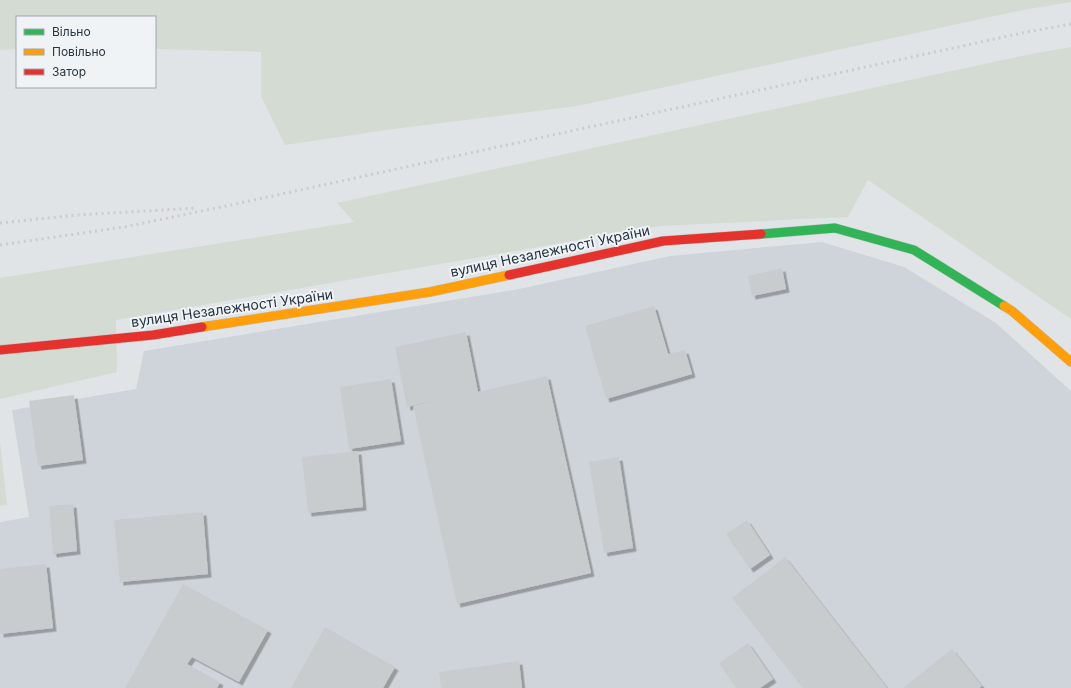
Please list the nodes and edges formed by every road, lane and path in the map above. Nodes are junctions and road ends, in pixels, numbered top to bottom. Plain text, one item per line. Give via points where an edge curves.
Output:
1 (0, 350) edge
2 (1071, 362) edge

1 - 2 main road, вулиця Незалежності України via 153,335 430,292 663,241 835,228 914,250 1012,311

